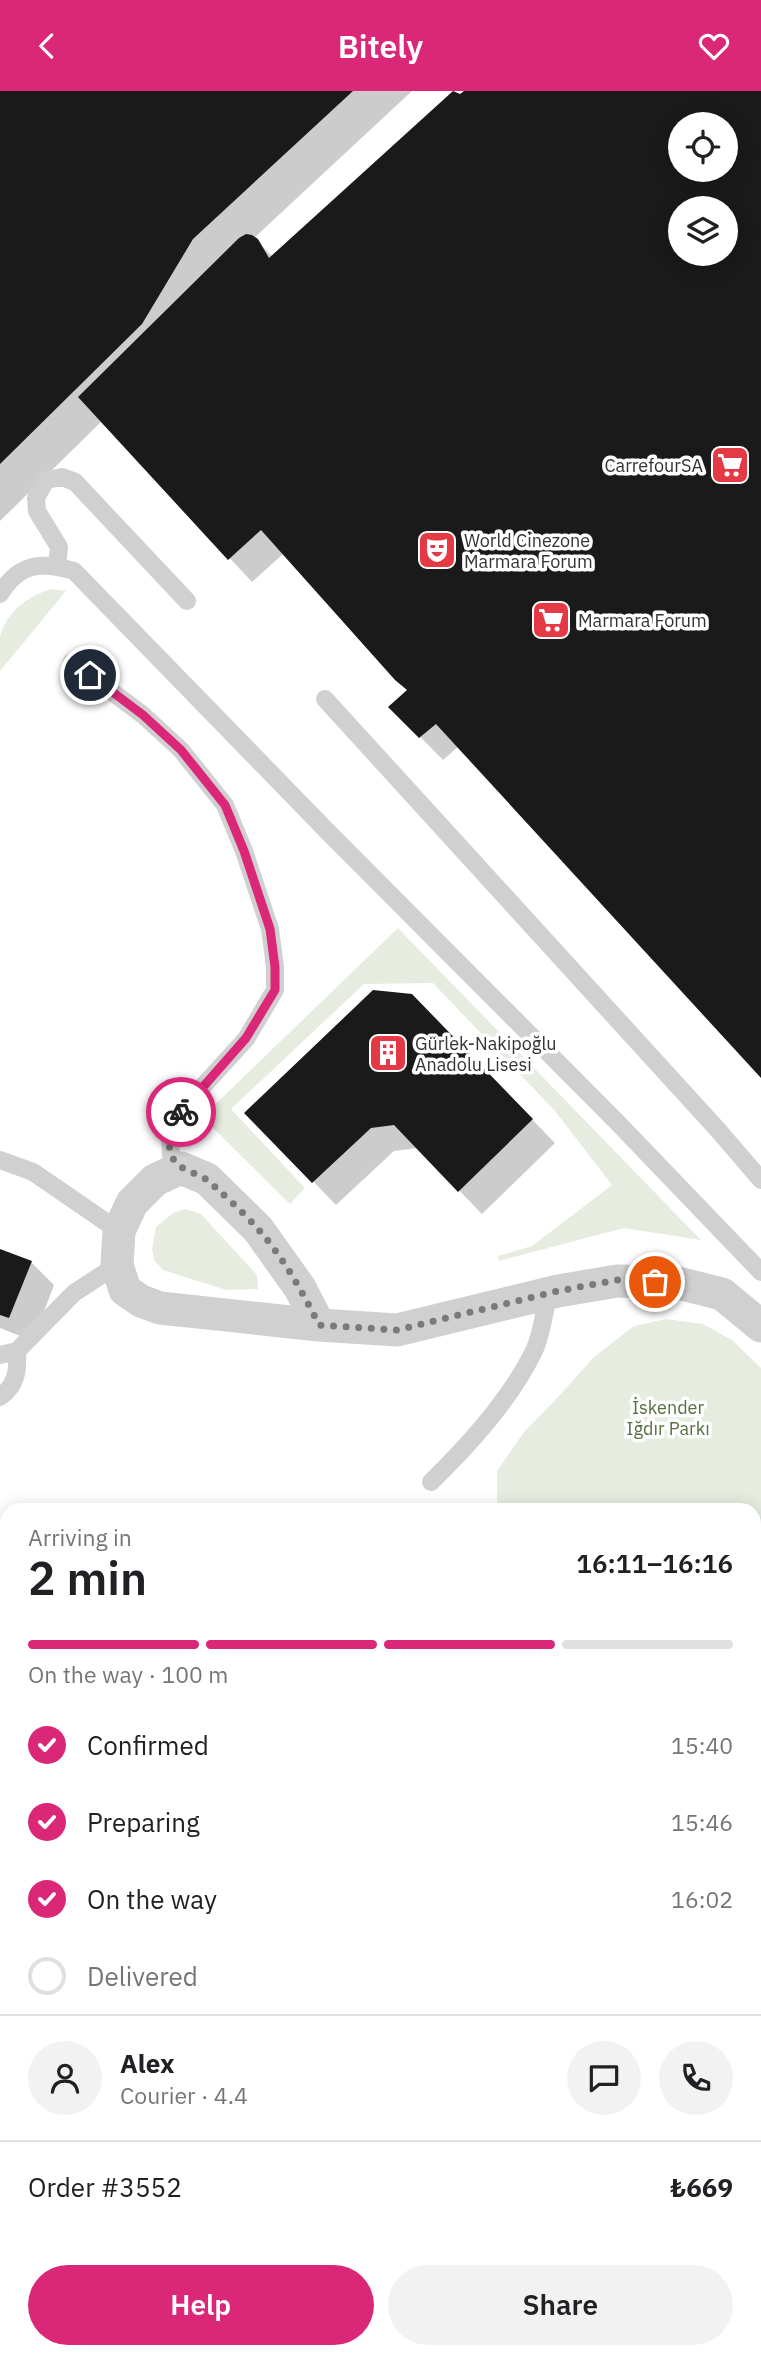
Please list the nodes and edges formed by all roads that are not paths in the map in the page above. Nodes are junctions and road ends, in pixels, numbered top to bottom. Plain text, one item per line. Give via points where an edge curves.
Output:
1 (57, 566) junction
2 (0, 594) edge
3 (187, 601) dead end
4 (72, 661) dead end
5 (325, 699) dead end
6 (0, 1160) edge
7 (181, 1168) junction
8 (761, 1180) edge
9 (119, 1231) junction
10 (117, 1265) junction
11 (761, 1272) edge
12 (549, 1293) junction
13 (319, 1325) junction
14 (761, 1326) edge
15 (9, 1353) edge
16 (0, 1397) edge
17 (431, 1482) dead end

1 - 2 lane via 35,566 10,577
1 - 3 lane via 59,547 37,512 36,498 46,481 62,477 75,482
1 - 11 lane via 74,571
4 - 7 lane via 181,750 225,805 270,929 275,990 246,1038 174,1121 171,1155
5 - 8 lane
6 - 9 lane via 33,1172
7 - 9 street via 155,1180 132,1203
7 - 13 street via 206,1179 258,1229 300,1288
9 - 10 street
10 - 13 street via 125,1290 160,1308
10 - 15 lane via 74,1293
12 - 13 street via 397,1330
12 - 14 street via 617,1280 674,1282 722,1294
12 - 17 lane via 535,1348 516,1381 465,1449
15 - 16 lane via 18,1367 15,1382

